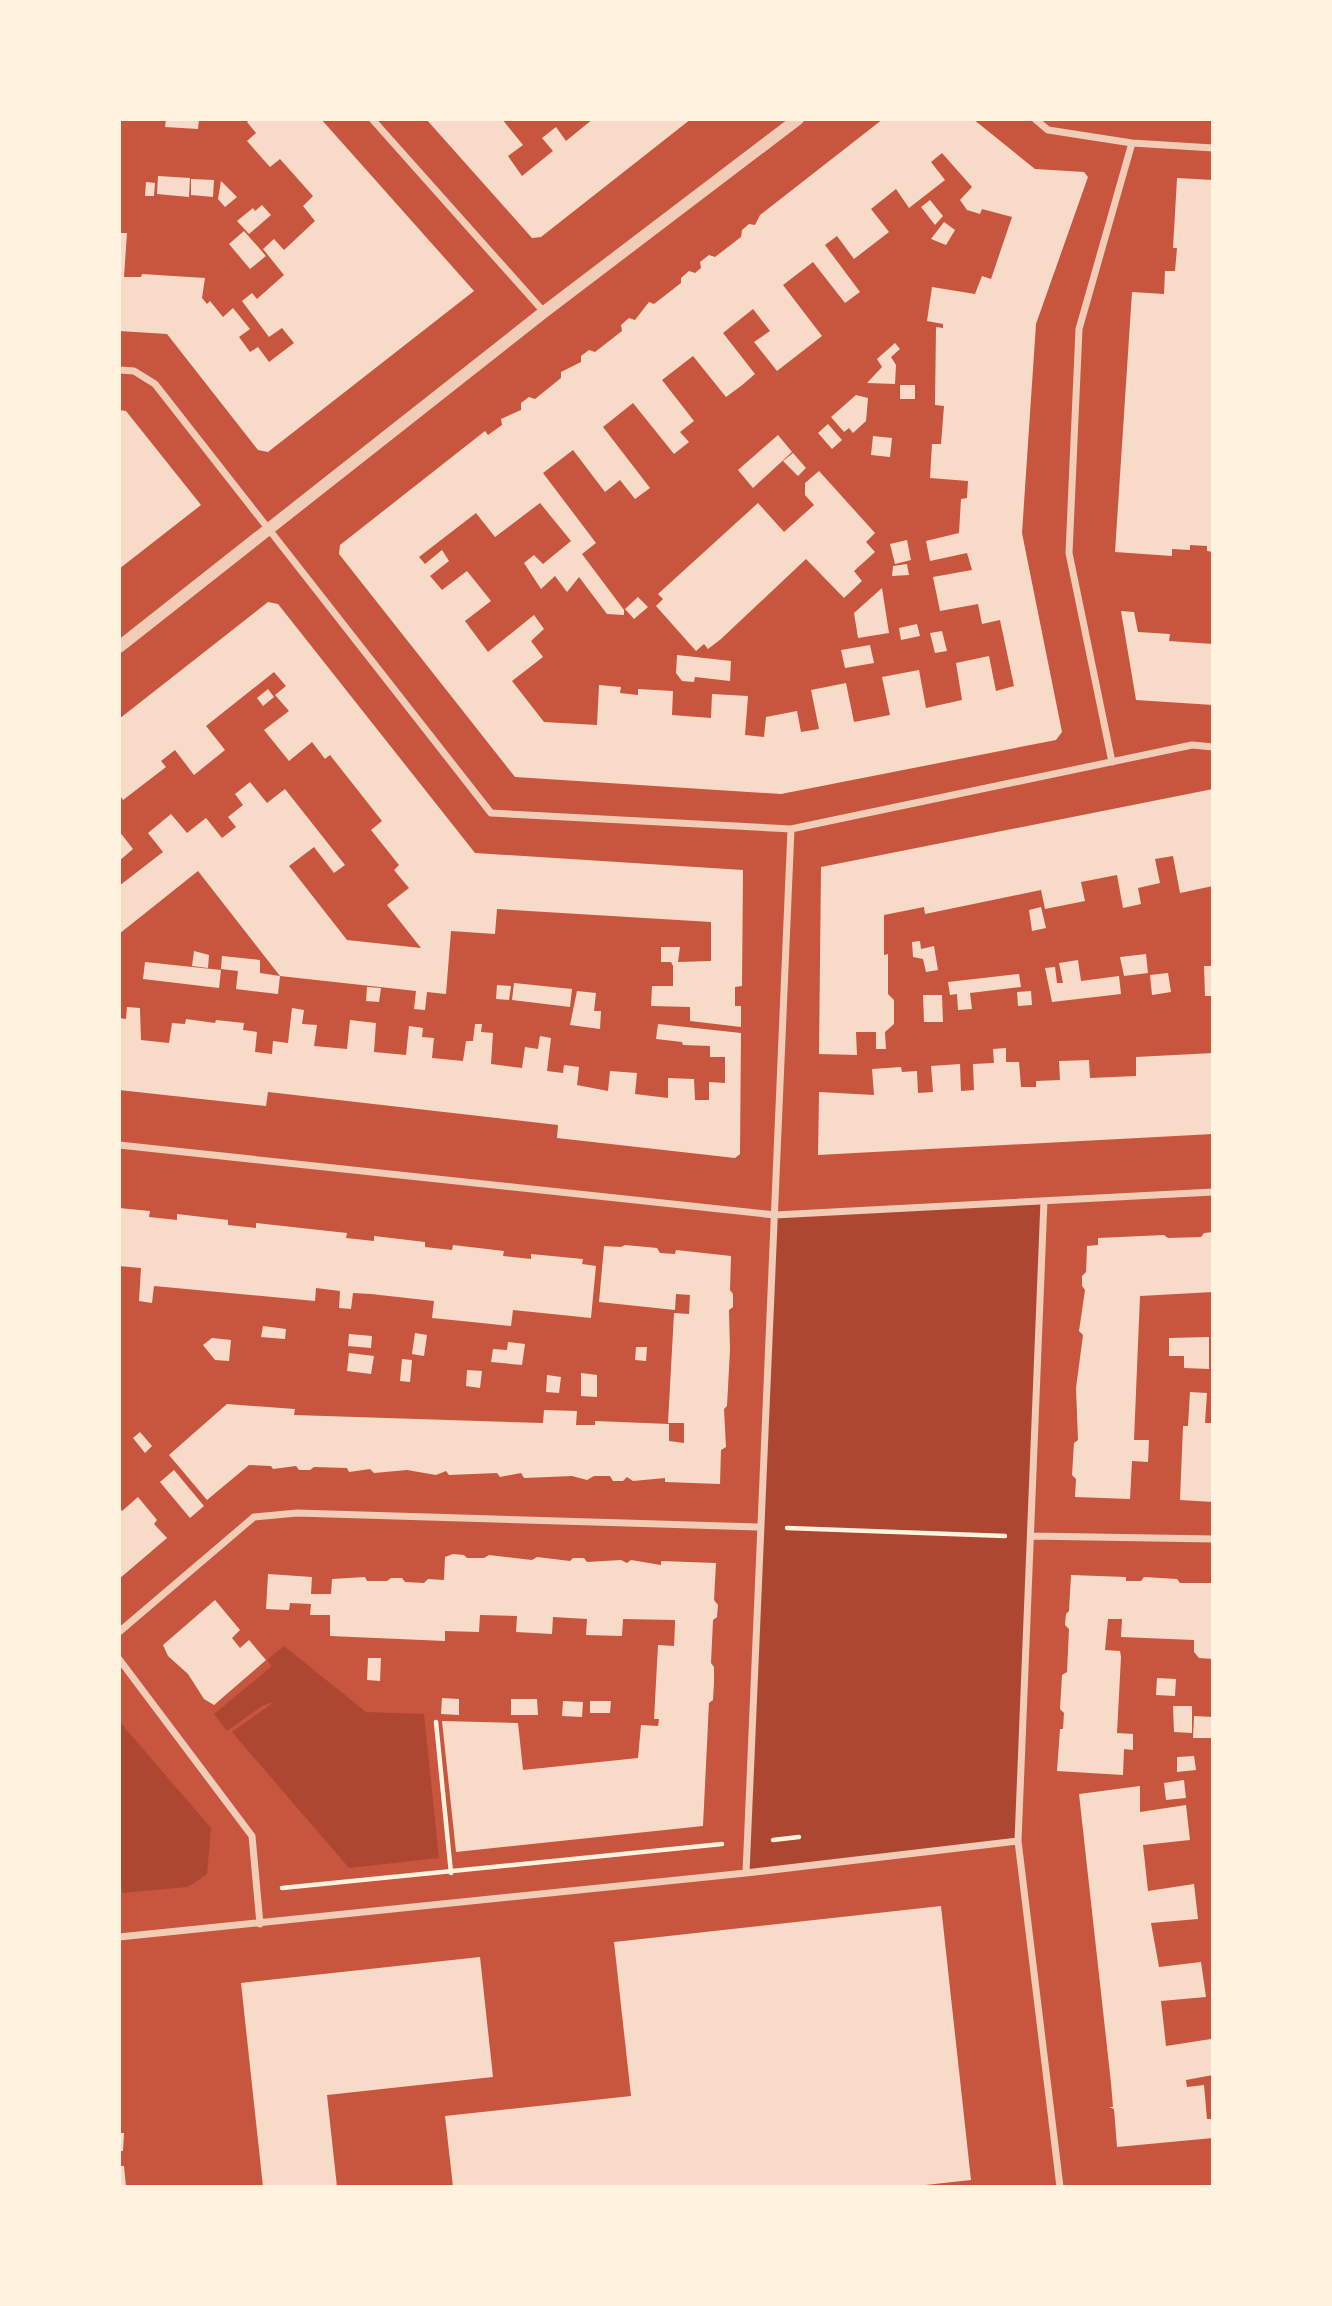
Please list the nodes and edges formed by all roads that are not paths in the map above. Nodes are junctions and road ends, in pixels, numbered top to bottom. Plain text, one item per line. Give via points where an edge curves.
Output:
1 (372, 119) edge
2 (798, 119) edge
3 (1035, 119) edge
4 (1132, 143) junction
5 (1213, 148) edge
6 (544, 312) junction
7 (119, 370) edge
8 (269, 530) junction
9 (119, 647) edge
10 (1213, 747) edge
11 (1112, 762) junction
12 (791, 829) junction
13 (119, 1144) edge
14 (1213, 1192) edge
15 (1044, 1201) junction
16 (775, 1215) junction
17 (758, 1527) junction
18 (1031, 1536) junction
19 (1213, 1539) edge
20 (119, 1632) edge
21 (119, 1659) edge
22 (1018, 1841) junction
23 (746, 1873) junction
24 (260, 1924) junction
25 (119, 1937) edge
26 (1060, 2187) edge

1 - 6 street
2 - 6 street
3 - 4 street via 1048,130
4 - 5 street
4 - 11 street via 1079,329 1069,553
6 - 8 street
7 - 8 street via 134,372 155,384
8 - 9 street
8 - 12 street via 491,813
10 - 11 street via 1192,746
11 - 12 street
12 - 16 street
13 - 16 street
14 - 15 street
15 - 16 street
15 - 18 street
16 - 17 street
17 - 20 street via 297,1513 254,1517
17 - 23 street
18 - 19 street
18 - 22 street
21 - 24 street via 252,1836
22 - 23 street
22 - 26 street
23 - 24 street
24 - 25 street

